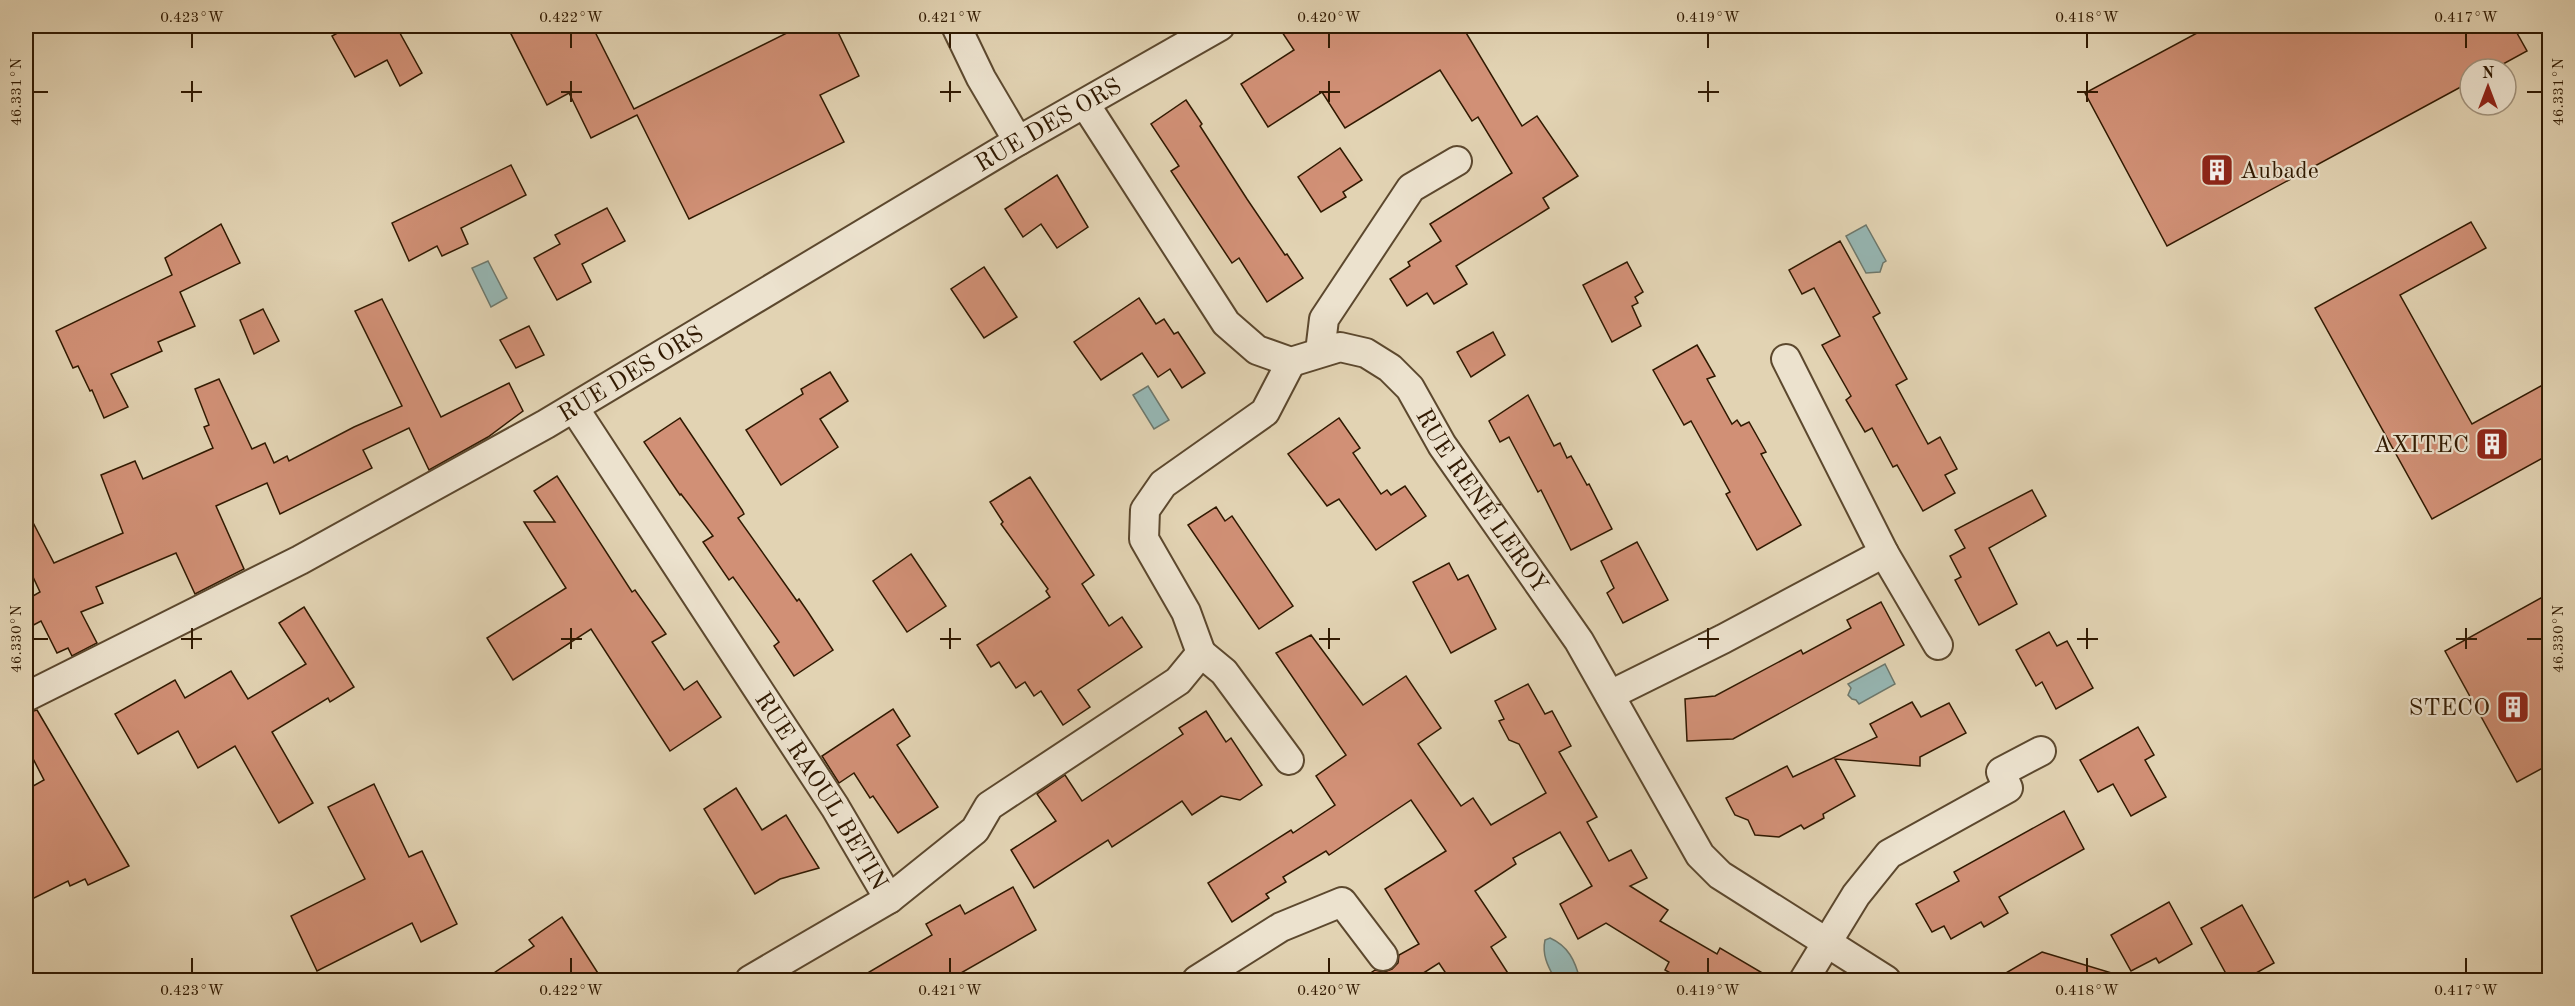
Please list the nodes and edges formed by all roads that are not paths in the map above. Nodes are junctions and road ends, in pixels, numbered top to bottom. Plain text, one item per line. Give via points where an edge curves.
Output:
1 (956, 26) edge
2 (1220, 26) edge
3 (1085, 104) junction
4 (1018, 141) junction
5 (1457, 161) dead end
6 (1320, 352) junction
7 (1786, 358) dead end
8 (1291, 362) junction
9 (574, 408) junction
10 (1884, 553) junction
11 (1938, 645) dead end
12 (1201, 653) junction
13 (1610, 694) junction
14 (26, 697) edge
15 (2040, 751) dead end
16 (1288, 760) dead end
17 (889, 899) junction
18 (1826, 941) junction
19 (1383, 956) dead end
20 (750, 981) edge
21 (1197, 981) edge
22 (1804, 981) edge
23 (1886, 981) edge

1 - 4 street
2 - 3 street, RUE DES ORS
3 - 4 street, RUE DES ORS
3 - 8 street via 1226,323 1257,350
4 - 9 street, RUE DES ORS
5 - 6 street via 1411,188 1324,319
6 - 8 street, RUE RENÉ LEROY
6 - 13 street, RUE RENÉ LEROY via 1340,346 1366,352 1410,388 1442,445 1579,641
7 - 10 street
8 - 12 street via 1265,412 1163,484 1145,510 1144,539 1186,612
9 - 14 street, RUE DES ORS via 300,560
9 - 17 street, RUE RAOUL BETIN via 835,807
10 - 11 street
10 - 13 street
12 - 16 street via 1224,672
12 - 17 street, RUE RAOUL BETIN via 1178,681 989,806 975,830
13 - 18 street, RUE RENÉ LEROY via 1700,855 1720,875
15 - 18 street via 2001,772 2008,788 1889,854
17 - 20 street
18 - 22 street
18 - 23 street, RUE RENÉ LEROY
19 - 21 street via 1342,902 1281,927

